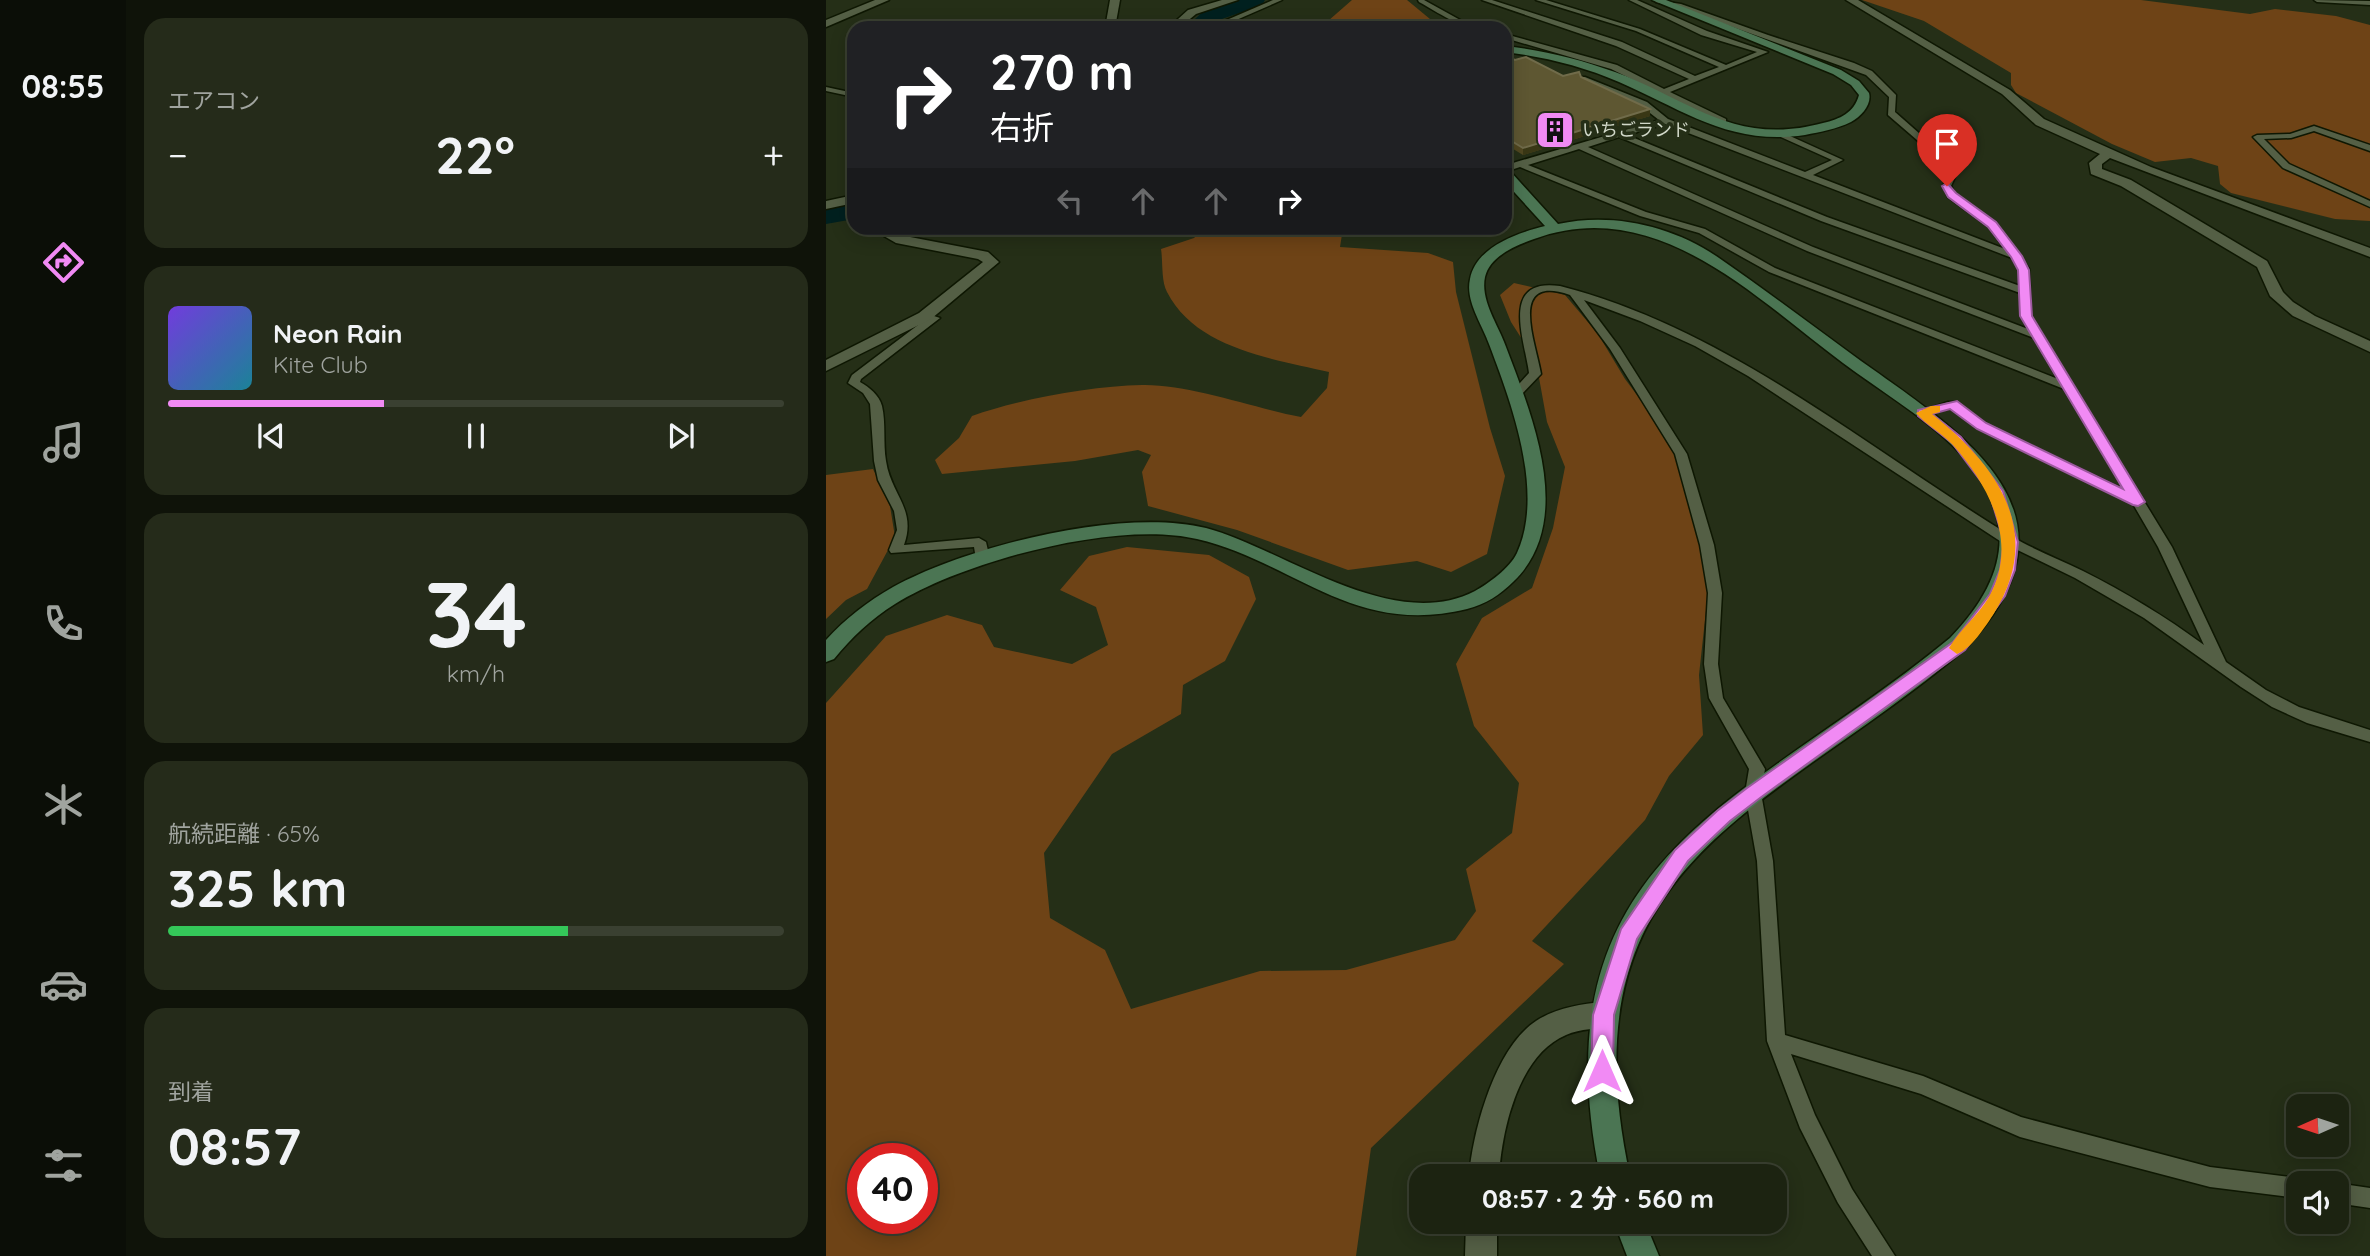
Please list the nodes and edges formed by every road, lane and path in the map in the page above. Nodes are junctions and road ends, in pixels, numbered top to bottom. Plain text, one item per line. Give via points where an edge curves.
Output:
1 (884, 0) edge
2 (1115, 0) edge
3 (1233, 0) edge
4 (1279, 0) edge
5 (1421, 0) edge
6 (1485, 0) edge
7 (1539, 0) edge
8 (1632, 0) edge
9 (1658, 0) edge
10 (1851, 0) edge
11 (2317, 0) edge
12 (2370, 3) edge
13 (1578, 5) dead end
14 (1568, 9) junction
15 (1111, 21) edge
16 (1181, 21) edge
17 (1229, 21) edge
18 (1444, 21) edge
19 (1458, 21) edge
20 (826, 24) edge
21 (1512, 38) edge
22 (1749, 42) junction
23 (1512, 50) edge
24 (1725, 67) junction
25 (1585, 79) edge
26 (1695, 79) junction
27 (828, 91) edge
28 (1665, 91) junction
29 (847, 94) edge
30 (1665, 121) junction
31 (1718, 124) junction
32 (1776, 133) junction
33 (1618, 135) junction
34 (1579, 146) junction
35 (2370, 148) edge
36 (2109, 153) junction
37 (1519, 164) junction
38 (1512, 166) edge
39 (1806, 175) junction
40 (1512, 182) edge
41 (847, 200) edge
42 (2370, 204) edge
43 (826, 205) edge
44 (1554, 228) junction
45 (891, 235) edge
46 (2370, 253) edge
47 (2016, 256) junction
48 (2023, 291) junction
49 (1574, 294) junction
50 (925, 316) junction
51 (2038, 336) junction
52 (2370, 347) edge
53 (826, 366) edge
54 (2069, 387) junction
55 (1515, 395) junction
56 (1922, 413) junction
57 (2138, 502) junction
58 (2011, 542) junction
59 (983, 559) junction
60 (826, 654) edge
61 (2223, 670) junction
62 (2370, 736) edge
63 (1754, 793) junction
64 (1603, 1015) junction
65 (1776, 1041) junction
66 (1486, 1164) edge
67 (1613, 1164) edge
68 (2286, 1186) edge
69 (2349, 1195) edge
70 (2370, 1198) edge
71 (1481, 1234) edge
72 (1635, 1234) edge
73 (1480, 1256) edge
74 (1643, 1256) edge
75 (1884, 1256) edge

1 - 20 street
2 - 15 street
3 - 16 street via 1192,12
4 - 17 lane
5 - 18 lane
5 - 19 lane
6 - 26 lane via 1619,44
7 - 14 lane
8 - 22 lane via 1704,33
9 - 22 street
9 - 47 lane via 1869,73 1893,97 1891,113 1950,164 1947,186 1951,195 1992,225
10 - 36 street via 2006,92 2040,122
11 - 12 lane
13 - 14 lane
14 - 24 lane via 1637,30
21 - 28 lane via 1614,67
22 - 24 lane via 1764,52
22 - 32 street via 1837,72 1865,95 1858,114 1841,122
23 - 31 street via 1625,79
24 - 26 lane
25 - 30 lane via 1644,104
26 - 28 lane
27 - 29 lane
28 - 31 lane via 1723,121
30 - 33 lane
30 - 39 lane
31 - 32 street
32 - 39 lane via 1839,160
33 - 34 lane
33 - 48 lane via 1824,219
34 - 37 lane
34 - 51 lane via 1810,250
35 - 42 lane via 2314,128 2291,136 2257,137 2286,166
36 - 46 street
36 - 52 street via 2095,163 2096,171 2126,183 2262,264 2270,271 2279,298
37 - 38 lane
37 - 54 lane via 1643,214 1702,231 1772,270
39 - 47 lane
40 - 44 street
41 - 43 street
44 - 55 street via 1496,253 1477,279 1480,301
44 - 56 street via 1633,226 1694,247
45 - 50 street via 991,258 986,270
47 - 48 lane via 2024,270
48 - 51 lane via 2026,316
49 - 55 lane via 1561,288 1539,289 1523,306 1535,374
49 - 58 lane via 1681,334 1833,425
49 - 63 lane via 1615,348 1681,454 1707,545 1715,593 1711,664 1716,698 1757,769
50 - 53 street
50 - 59 lane via 934,318 854,383 876,404 884,480 900,511 903,530 896,550 979,542
51 - 54 lane
54 - 57 lane
55 - 59 street via 1537,482 1533,525 1525,558 1495,588 1469,602 1438,608 1393,608 1335,592 1278,563 1200,533 1106,532
56 - 57 lane via 1952,404 1982,426
56 - 58 street via 1956,440 1996,491
57 - 61 lane via 2165,547
58 - 61 lane via 2172,630
58 - 63 street via 1997,596 1959,646
59 - 60 street via 935,575 879,605
61 - 62 lane via 2294,711
63 - 64 street via 1682,855 1651,898 1628,935
63 - 65 lane via 1765,861
64 - 66 street via 1579,1016 1549,1027 1532,1041 1511,1069
64 - 67 street via 1603,1117
65 - 68 lane via 1923,1085 2020,1127 2210,1177
65 - 75 lane via 1807,1121 1845,1196
69 - 70 lane
71 - 73 street
72 - 74 street

